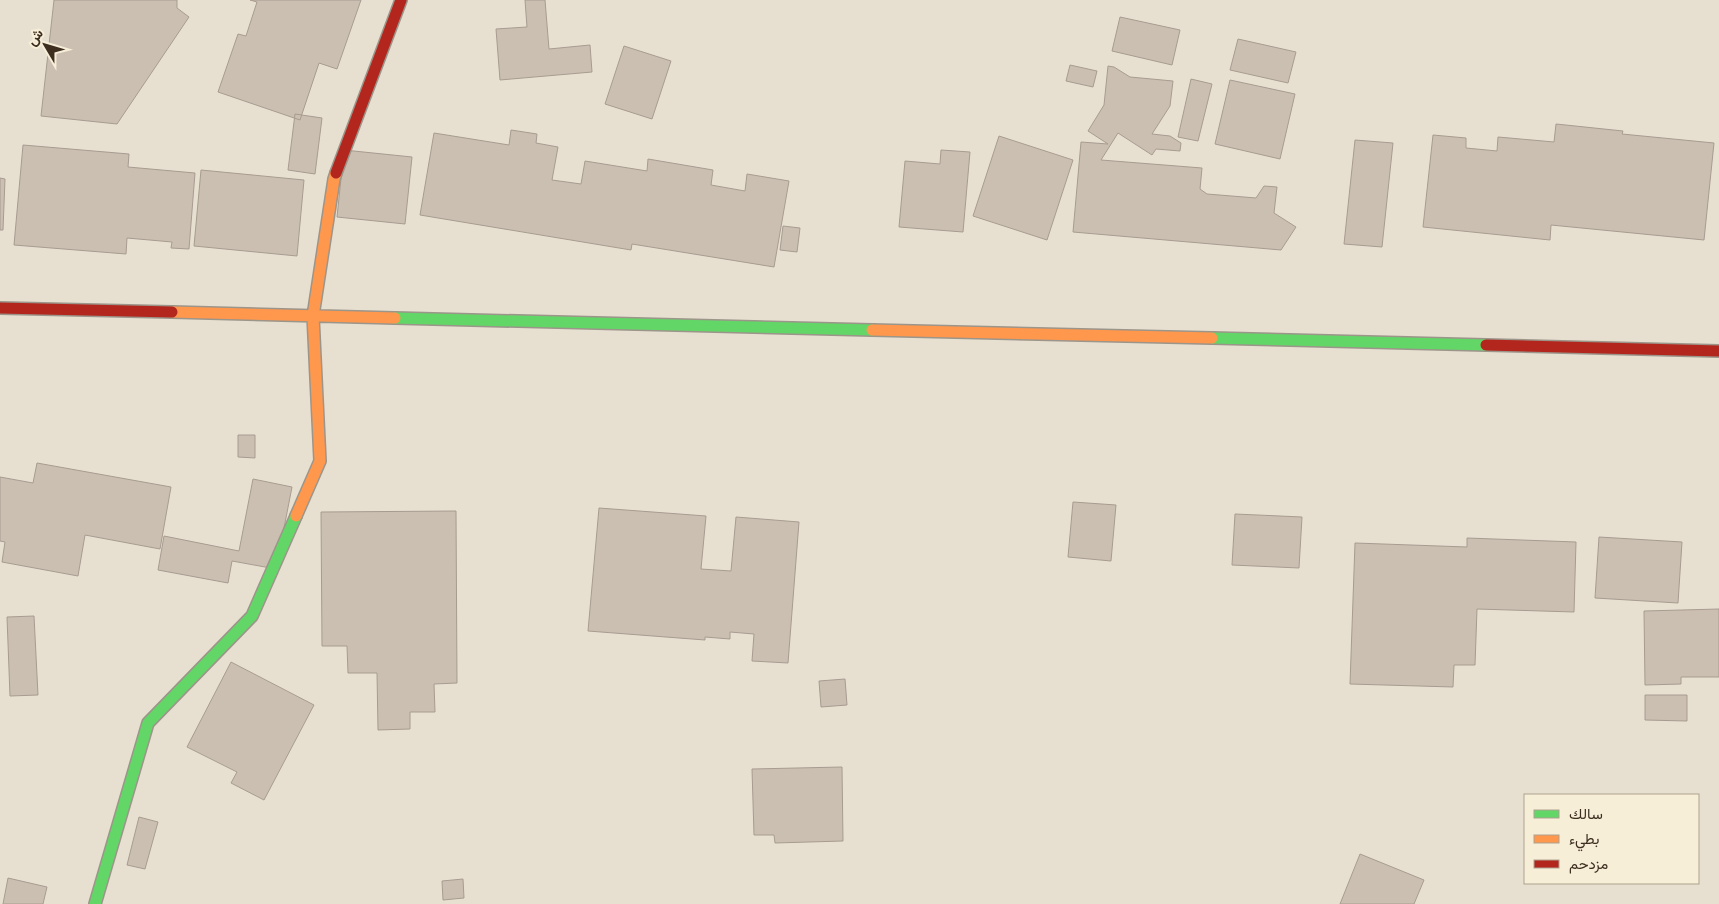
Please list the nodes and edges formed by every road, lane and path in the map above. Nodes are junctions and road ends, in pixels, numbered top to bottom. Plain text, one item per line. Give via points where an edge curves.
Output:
1 (401, 0) edge
2 (0, 308) edge
3 (313, 316) junction
4 (1719, 351) edge
5 (95, 904) edge

1 - 3 main road via 334,179
2 - 3 main road
3 - 4 main road
3 - 5 main road via 320,461 252,616 148,723

